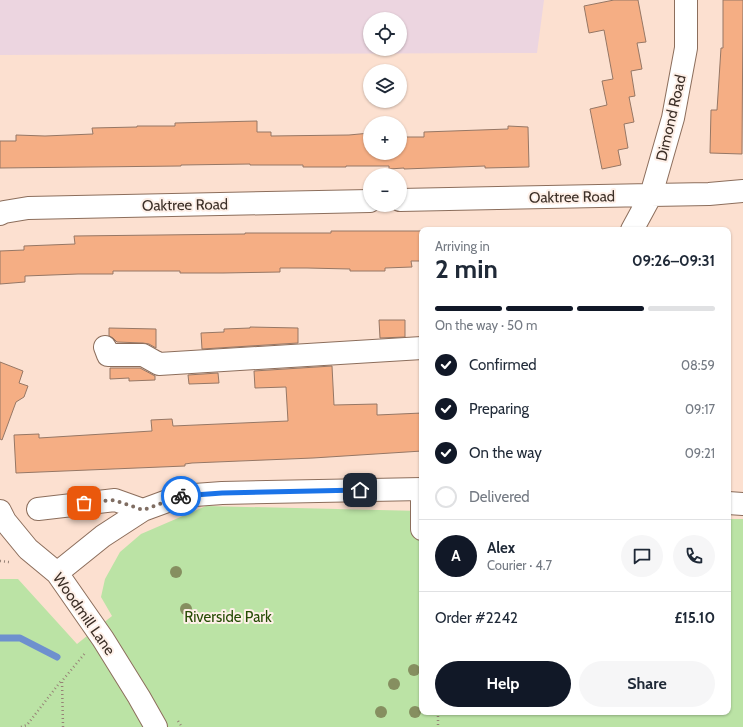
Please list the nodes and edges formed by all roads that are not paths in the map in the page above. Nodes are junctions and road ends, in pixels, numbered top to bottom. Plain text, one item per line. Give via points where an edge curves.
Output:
1 (686, 0) edge
2 (743, 191) edge
3 (651, 196) junction
4 (407, 200) edge
5 (363, 201) edge
6 (0, 214) edge
7 (634, 227) edge
8 (105, 347) dead end
9 (419, 348) edge
10 (419, 489) edge
11 (731, 503) edge
12 (743, 504) edge
13 (38, 509) dead end
14 (143, 510) junction
15 (2, 519) edge
16 (57, 573) junction
17 (156, 727) edge

1 - 3 street, Dimond Road via 686,48 673,118
2 - 3 street, Oaktree Road
3 - 4 street, Oaktree Road
3 - 7 street, Dimond Road
5 - 6 street, Oaktree Road via 28,208
8 - 9 street via 108,355 143,355 159,364
10 - 14 street via 194,495 181,496
11 - 12 street
13 - 14 street via 114,500
14 - 16 street via 103,536
15 - 16 street, Woodmill Lane via 28,549
16 - 17 street, Woodmill Lane via 103,639

